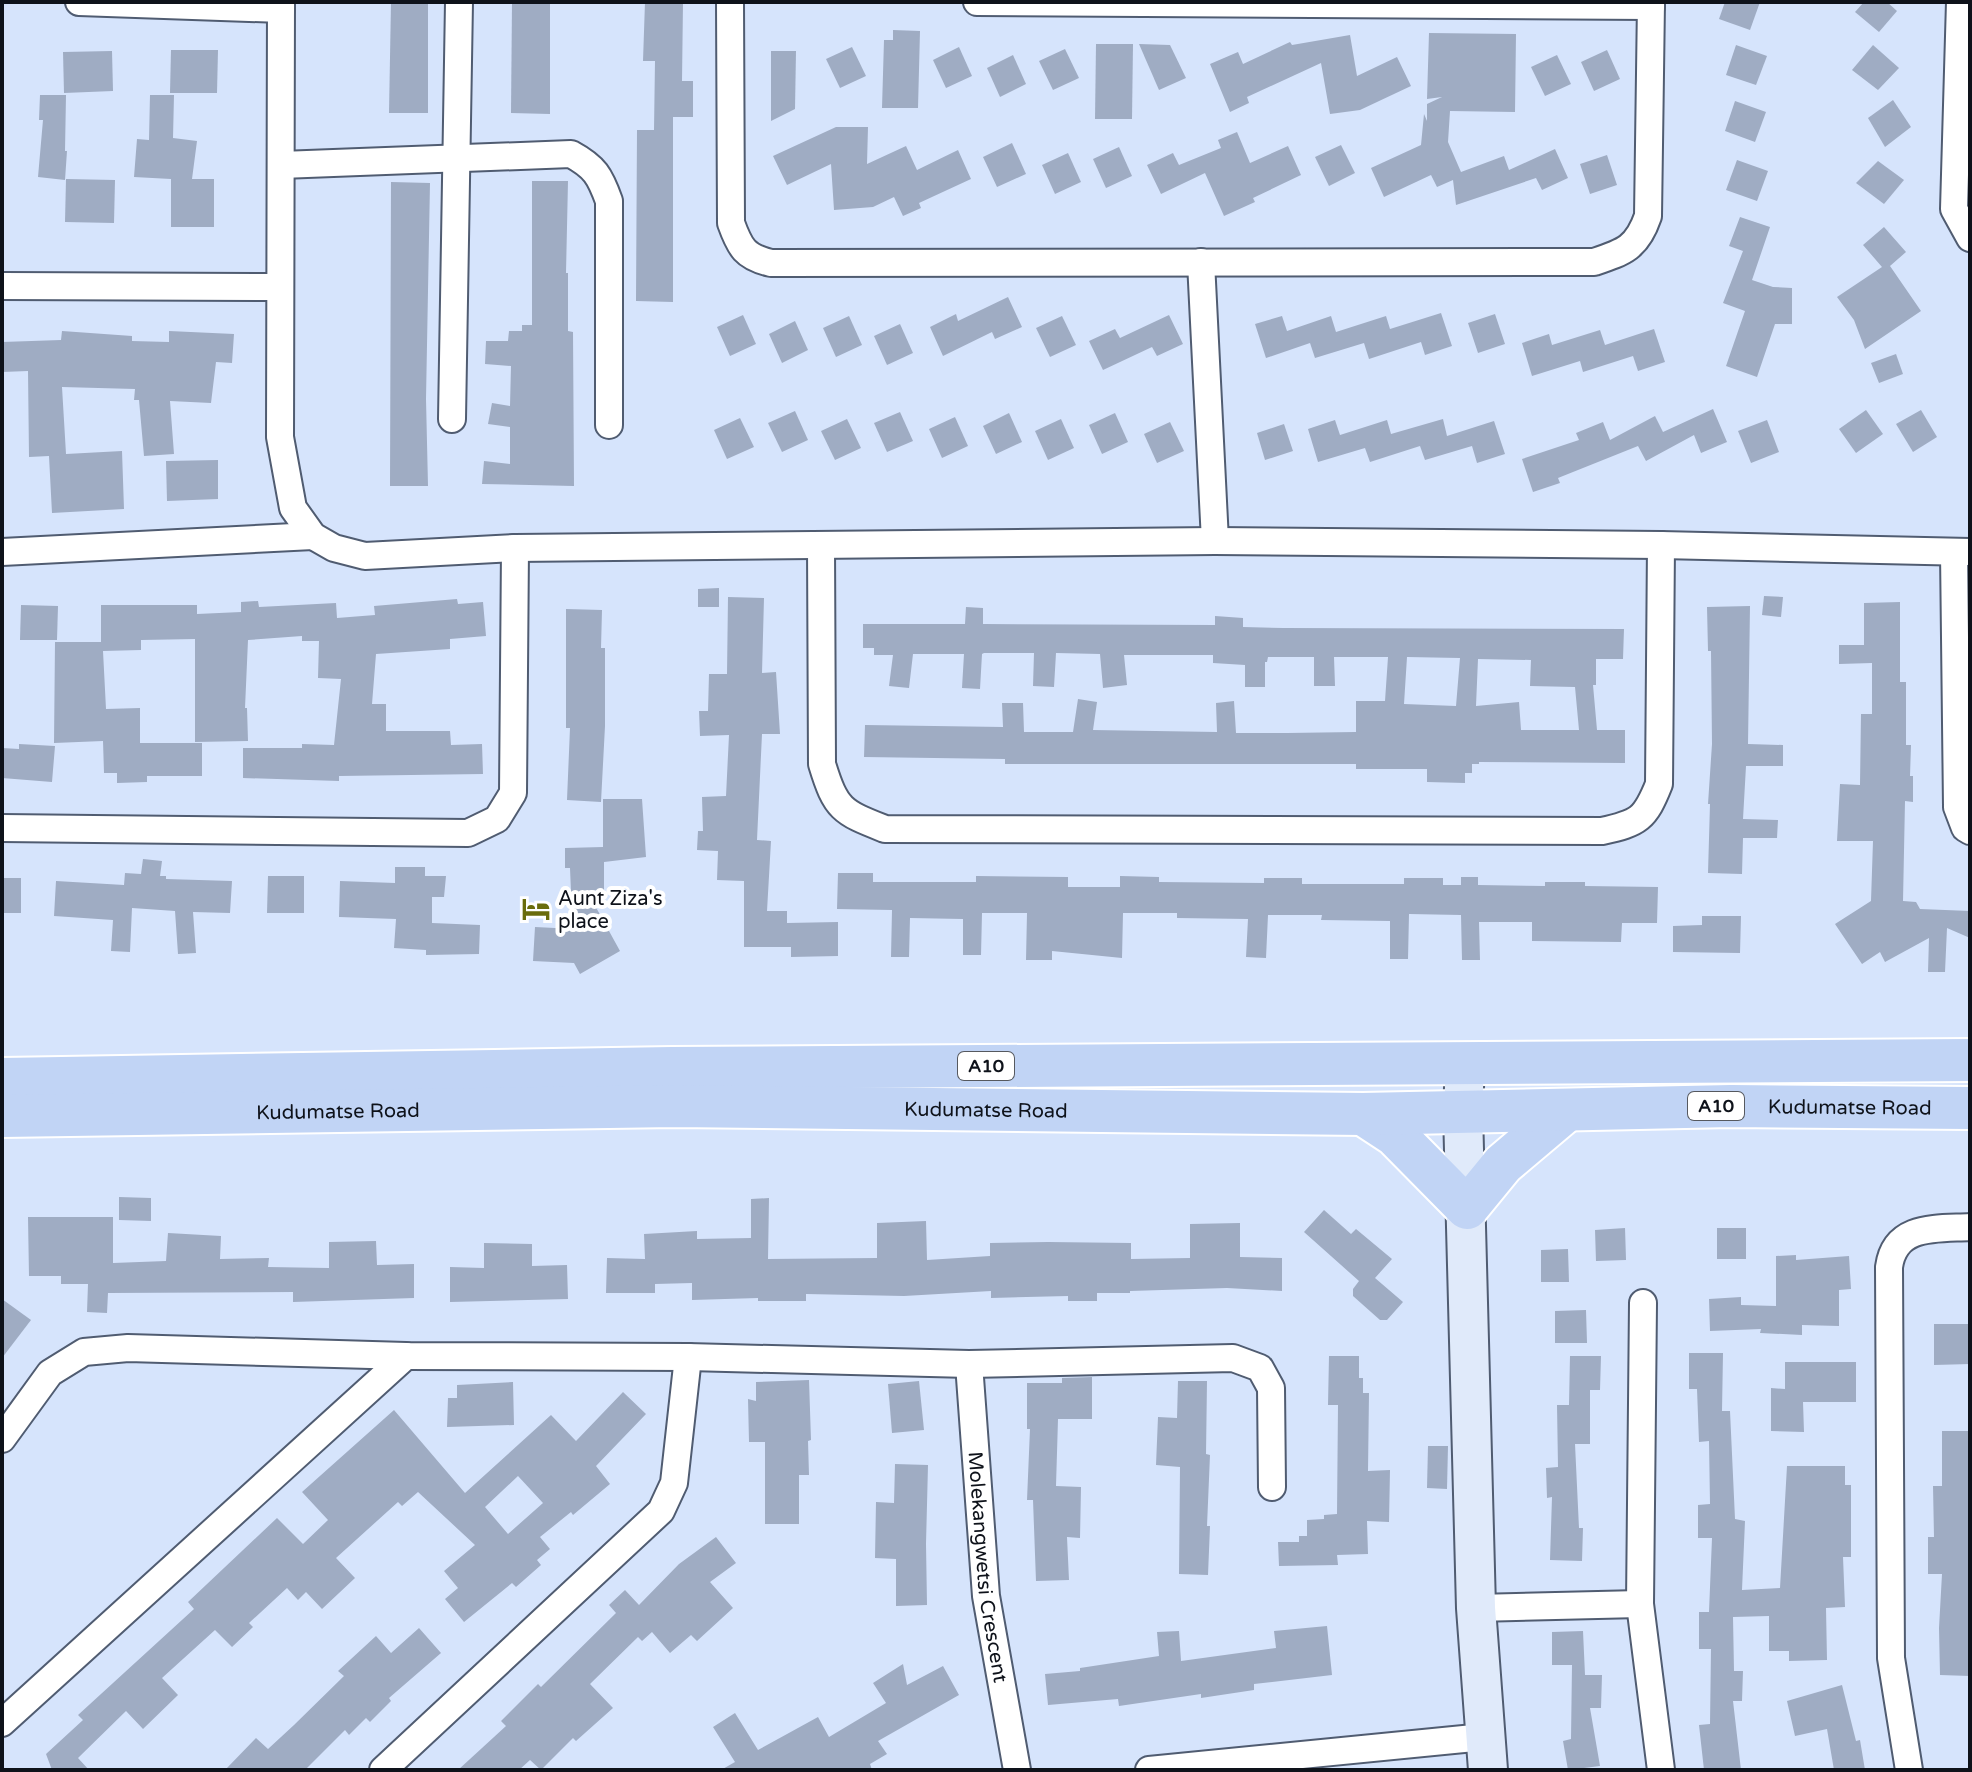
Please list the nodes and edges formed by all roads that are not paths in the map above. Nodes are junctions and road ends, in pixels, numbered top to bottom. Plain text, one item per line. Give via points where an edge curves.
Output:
1 (79, 2) edge
2 (459, 2) edge
3 (730, 2) edge
4 (977, 2) edge
5 (1960, 2) edge
6 (1651, 4) edge
7 (281, 6) edge
8 (456, 157) junction
9 (281, 165) junction
10 (1970, 238) edge
11 (1201, 262) junction
12 (2, 286) edge
13 (280, 287) junction
14 (452, 419) dead end
15 (609, 425) dead end
16 (313, 536) junction
17 (1215, 541) junction
18 (821, 545) junction
19 (1661, 545) junction
20 (515, 548) junction
21 (2, 552) edge
22 (1962, 552) edge
23 (2, 828) edge
24 (1970, 831) edge
25 (1970, 1060) edge
26 (1465, 1063) junction
27 (2, 1079) edge
28 (1970, 1108) edge
29 (1567, 1110) junction
30 (1463, 1112) junction
31 (1363, 1114) junction
32 (2, 1116) edge
33 (1467, 1208) junction
34 (1970, 1227) edge
35 (1643, 1303) dead end
36 (406, 1356) junction
37 (688, 1357) junction
38 (969, 1364) junction
39 (2, 1439) edge
40 (1272, 1487) dead end
41 (1640, 1604) junction
42 (1476, 1608) junction
43 (2, 1723) edge
44 (1486, 1754) edge
45 (383, 1770) edge
46 (1017, 1770) edge
47 (1149, 1770) edge
48 (1661, 1770) edge
49 (1909, 1770) edge

1 - 7 street
2 - 8 street
3 - 11 street via 731,223 753,259
4 - 6 street
5 - 10 street via 1954,209
6 - 11 street via 1648,216 1641,234 1624,252 1594,262
7 - 9 street
8 - 9 street
8 - 14 street
8 - 15 street via 571,154 589,164 601,181 609,201
9 - 13 street
11 - 17 street
12 - 13 street
13 - 16 street via 280,437 293,508
16 - 20 street via 365,556
16 - 21 street
17 - 18 street
17 - 19 street
18 - 19 street via 822,764 831,793 849,815 885,829 1602,831 1629,825 1648,810 1659,784
18 - 20 street
19 - 22 street
20 - 23 street via 513,793 497,819 468,833
22 - 24 street via 1957,807
25 - 26 main road, Kudumatse Road / A10
26 - 27 main road, Kudumatse Road / A10
26 - 30 street
28 - 29 main road, Kudumatse Road / A10
29 - 30 main road, Kudumatse Road / A10
29 - 33 main road via 1503,1164
30 - 31 main road, Kudumatse Road / A10
30 - 33 street
31 - 32 main road, Kudumatse Road / A10 via 675,1106
31 - 33 main road via 1395,1135
33 - 42 street
34 - 49 street via 1916,1231 1891,1252 1889,1267 1891,1658
35 - 41 street
36 - 37 street
36 - 39 street via 128,1348 84,1352 50,1373
36 - 43 street
37 - 38 street
37 - 45 street via 674,1483 661,1511
38 - 40 street via 1233,1358 1260,1368 1271,1388
38 - 46 street, Molekangwetsi Crescent via 986,1596
41 - 42 street
41 - 48 street
42 - 44 street
44 - 47 street

